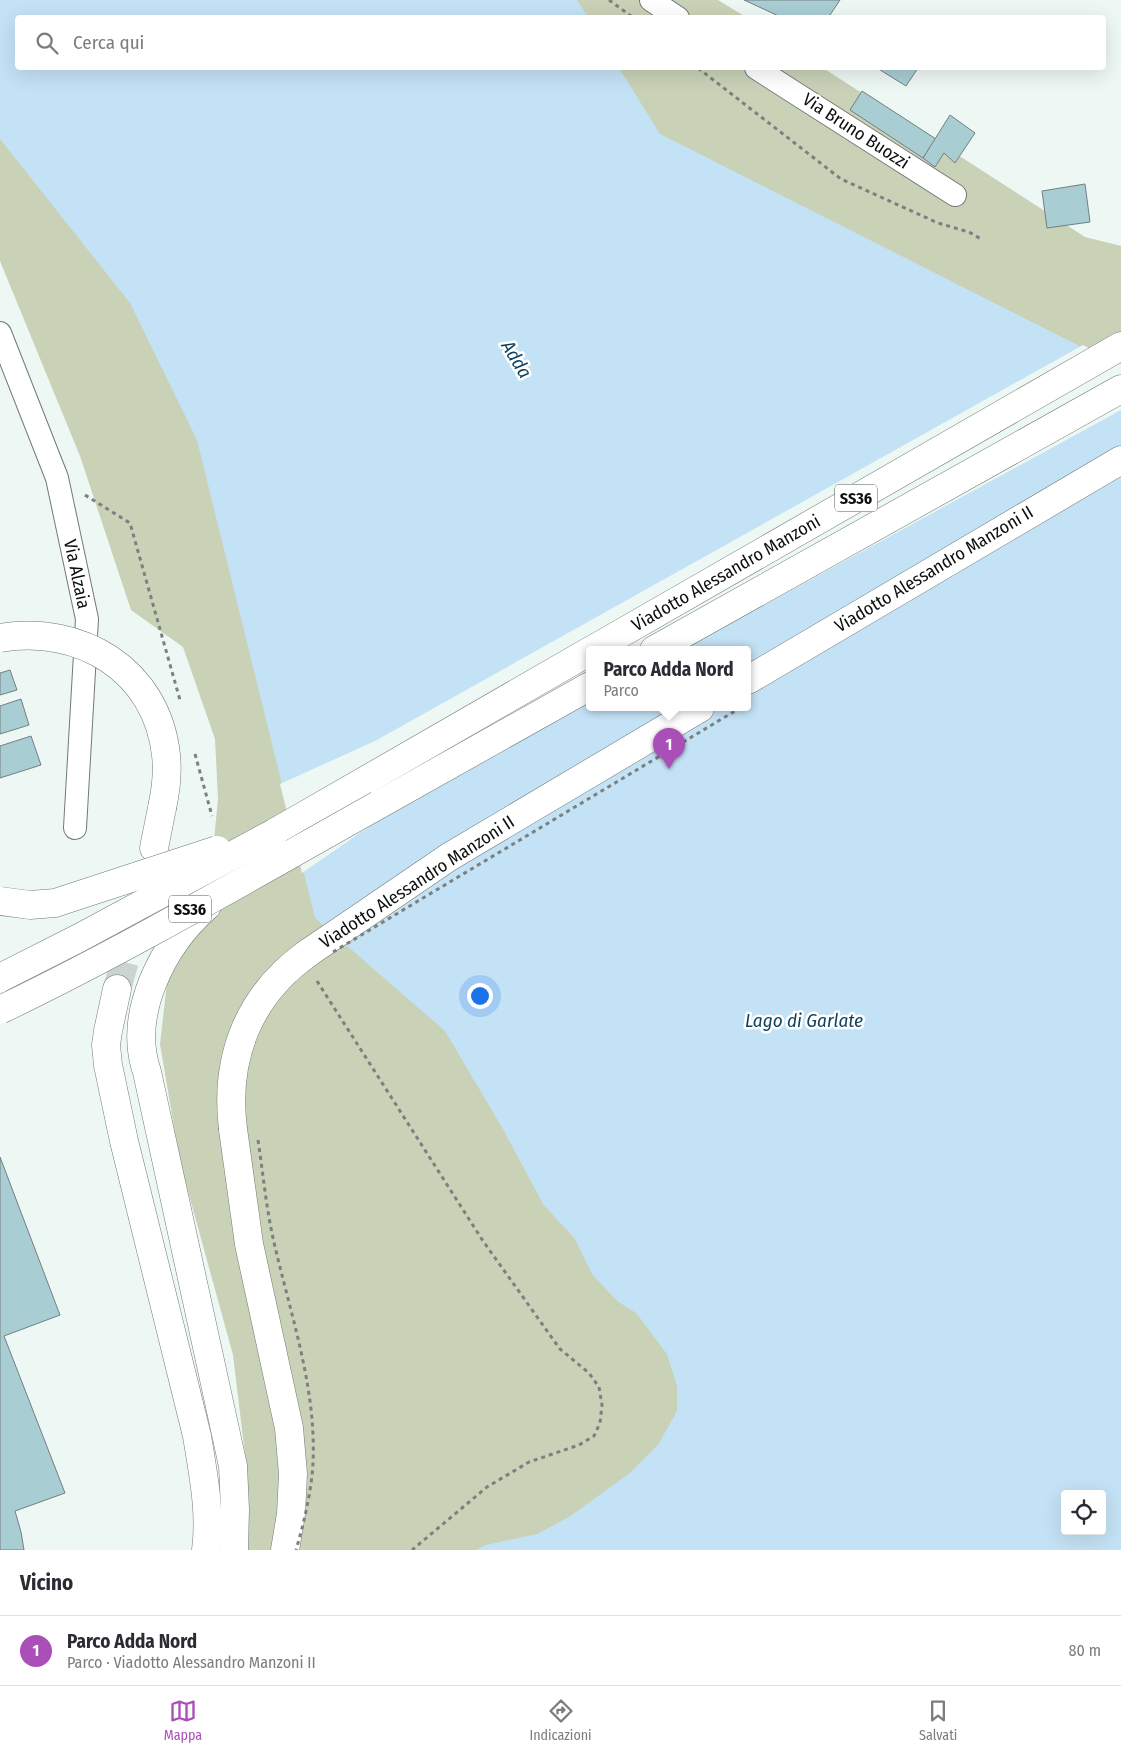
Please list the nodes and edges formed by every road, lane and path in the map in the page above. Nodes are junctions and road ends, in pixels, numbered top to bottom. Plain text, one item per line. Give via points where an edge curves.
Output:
1 (609, 0) edge
2 (651, 0) edge
3 (628, 15) edge
4 (674, 15) edge
5 (701, 70) edge
6 (759, 70) edge
7 (955, 195) dead end
8 (981, 239) dead end
9 (0, 333) edge
10 (1121, 346) edge
11 (1121, 389) edge
12 (1121, 460) edge
13 (57, 478) junction
14 (0, 638) edge
15 (600, 646) edge
16 (661, 646) edge
17 (586, 654) edge
18 (751, 678) edge
19 (586, 688) edge
20 (180, 702) dead end
21 (695, 711) edge
22 (735, 711) edge
23 (194, 750) dead end
24 (378, 805) junction
25 (212, 816) dead end
26 (75, 828) dead end
27 (274, 833) junction
28 (154, 848) dead end
29 (0, 901) edge
30 (333, 953) dead end
31 (313, 974) dead end
32 (0, 978) edge
33 (117, 988) tunnel mouth
34 (0, 1010) edge
35 (245, 1133) junction
36 (206, 1550) edge
37 (234, 1550) edge
38 (285, 1550) edge
39 (296, 1550) edge
40 (412, 1550) edge

1 - 3 path
2 - 4 street
5 - 8 path via 841,179
6 - 7 street, Via Bruno Buozzi
9 - 13 street, Via Alzaia
10 - 15 main road, Viadotto Alessandro Manzoni / SS36
11 - 16 main road, Viadotto Alessandro Manzoni / SS36
12 - 18 main road, Viadotto Alessandro Manzoni II
13 - 20 path via 130,523
13 - 26 street, Via Alzaia via 87,619
14 - 28 main road, bridge via 42,635 75,642 106,656 131,678 151,706 163,738 167,772
17 - 27 main road, Viadotto Alessandro Manzoni / SS36
19 - 24 main road, SS36
21 - 35 main road, Viadotto Alessandro Manzoni II, bridge via 449,857 291,966 262,997 251,1015 234,1065 231,1108
22 - 30 path, bridge
23 - 25 path
24 - 34 main road, SS36, bridge via 68,976
24 - 37 main road, bridge via 220,896 199,912 163,958 148,998 142,1040 144,1062 233,1466
27 - 29 main road, bridge via 55,903 30,905
27 - 32 main road, SS36, bridge
31 - 40 path via 483,1242 560,1348 589,1373 599,1387 602,1405 600,1423 594,1436 579,1445 529,1462 487,1487
33 - 36 main road via 106,1045 108,1065 197,1436 205,1483
35 - 38 main road, Viadotto Alessandro Manzoni II via 249,1244 289,1428 293,1474
35 - 39 path, bridge via 302,1359 312,1425 312,1475

